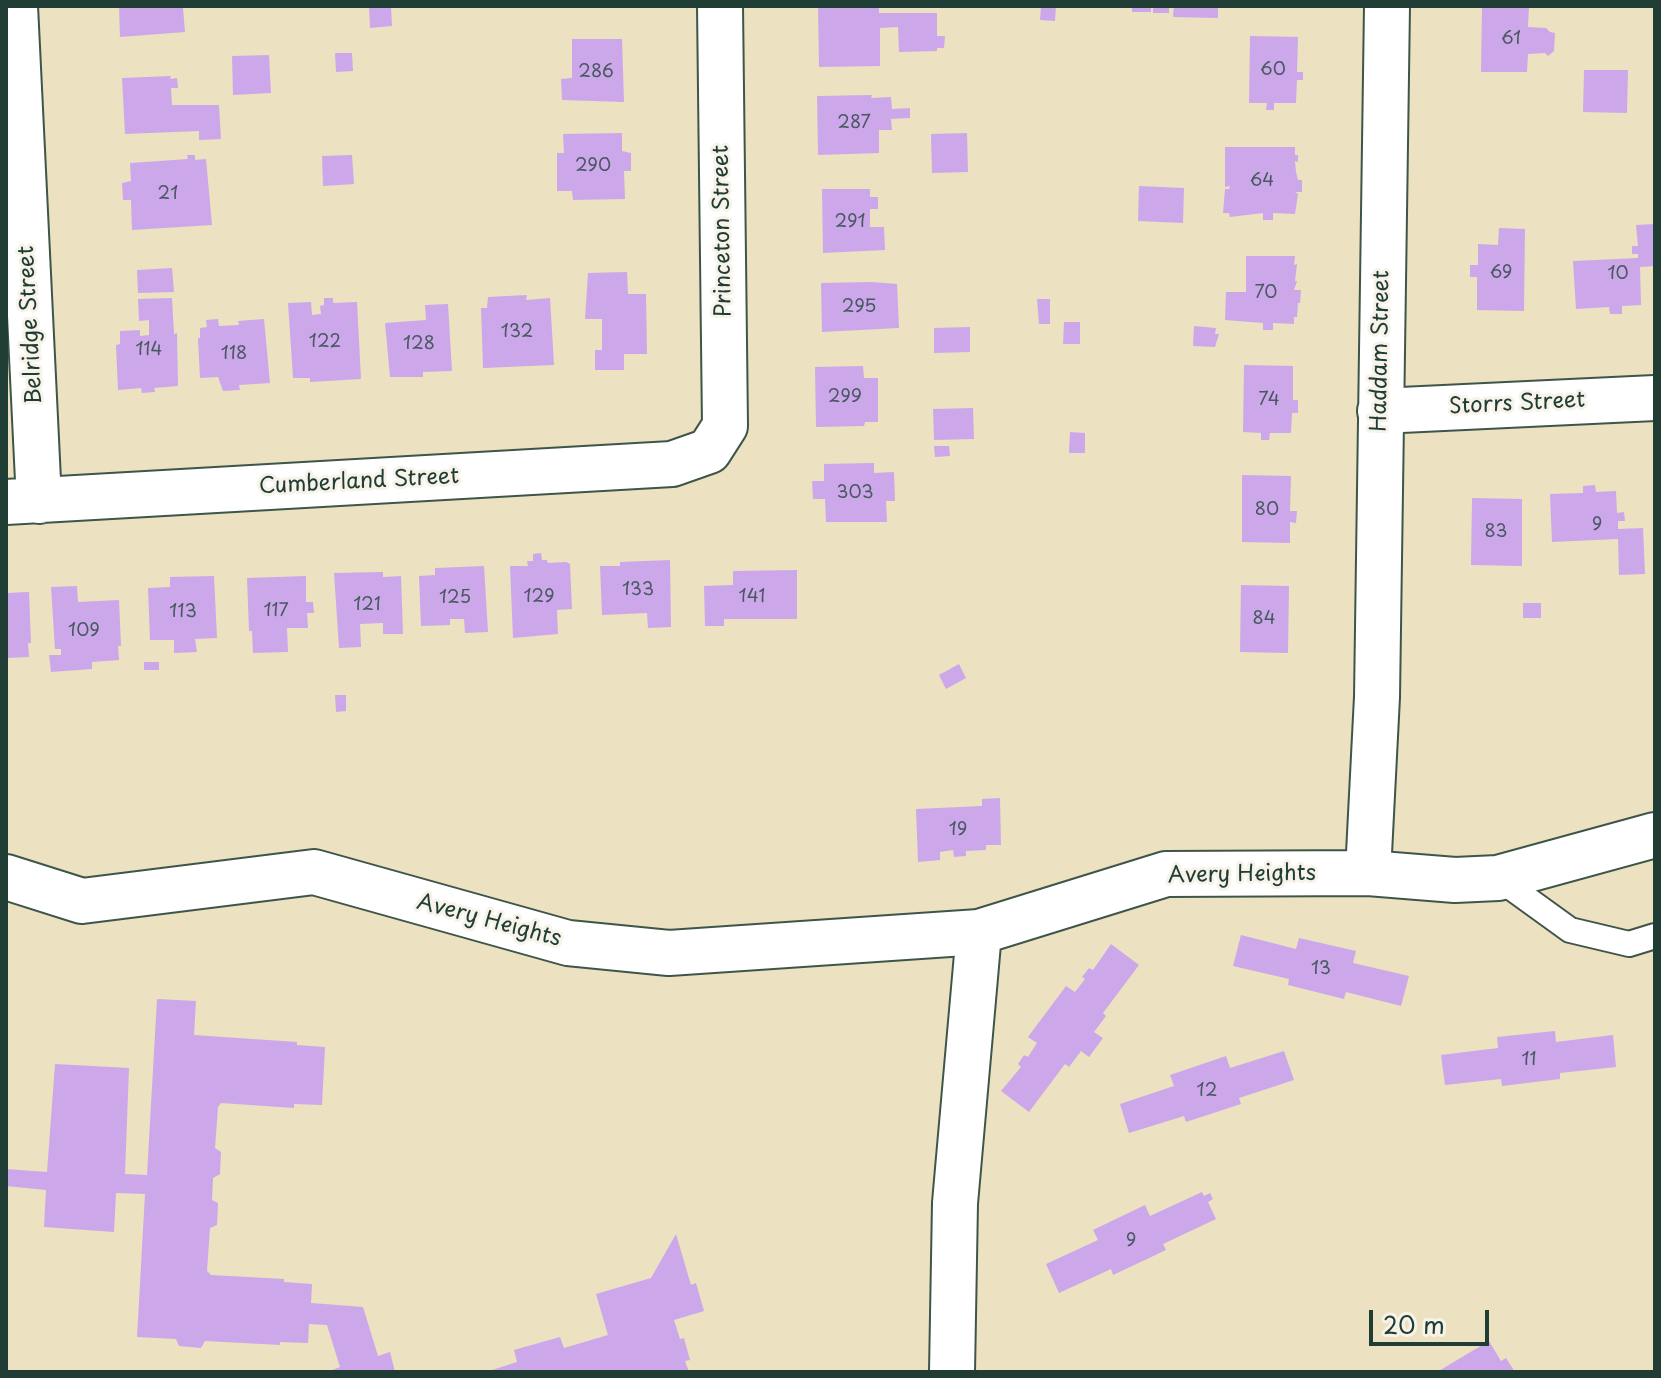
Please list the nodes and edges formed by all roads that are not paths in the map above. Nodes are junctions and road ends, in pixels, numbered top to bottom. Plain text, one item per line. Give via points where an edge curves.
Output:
1 (15, 6) edge
2 (720, 6) edge
3 (1387, 6) edge
4 (1655, 398) edge
5 (1380, 411) junction
6 (709, 451) joint
7 (23, 502) edge
8 (1655, 835) edge
9 (1368, 873) junction
10 (6, 877) edge
11 (1498, 878) junction
12 (979, 932) junction
13 (1655, 936) edge
14 (952, 1372) edge

1 - 7 street, Belridge Street
2 - 6 street, Princeton Street via 725,426
3 - 5 street, Haddam Street
4 - 5 street, Storrs Street
5 - 9 street, Haddam Street via 1377,697
6 - 7 street, Cumberland Street via 672,464
8 - 11 street, Avery Heights
9 - 11 street, Avery Heights
9 - 12 street, Avery Heights via 1166,874
10 - 12 street, Avery Heights via 82,901 314,872 568,943 669,953
11 - 13 lane via 1570,930 1629,944
12 - 14 street via 955,1203

